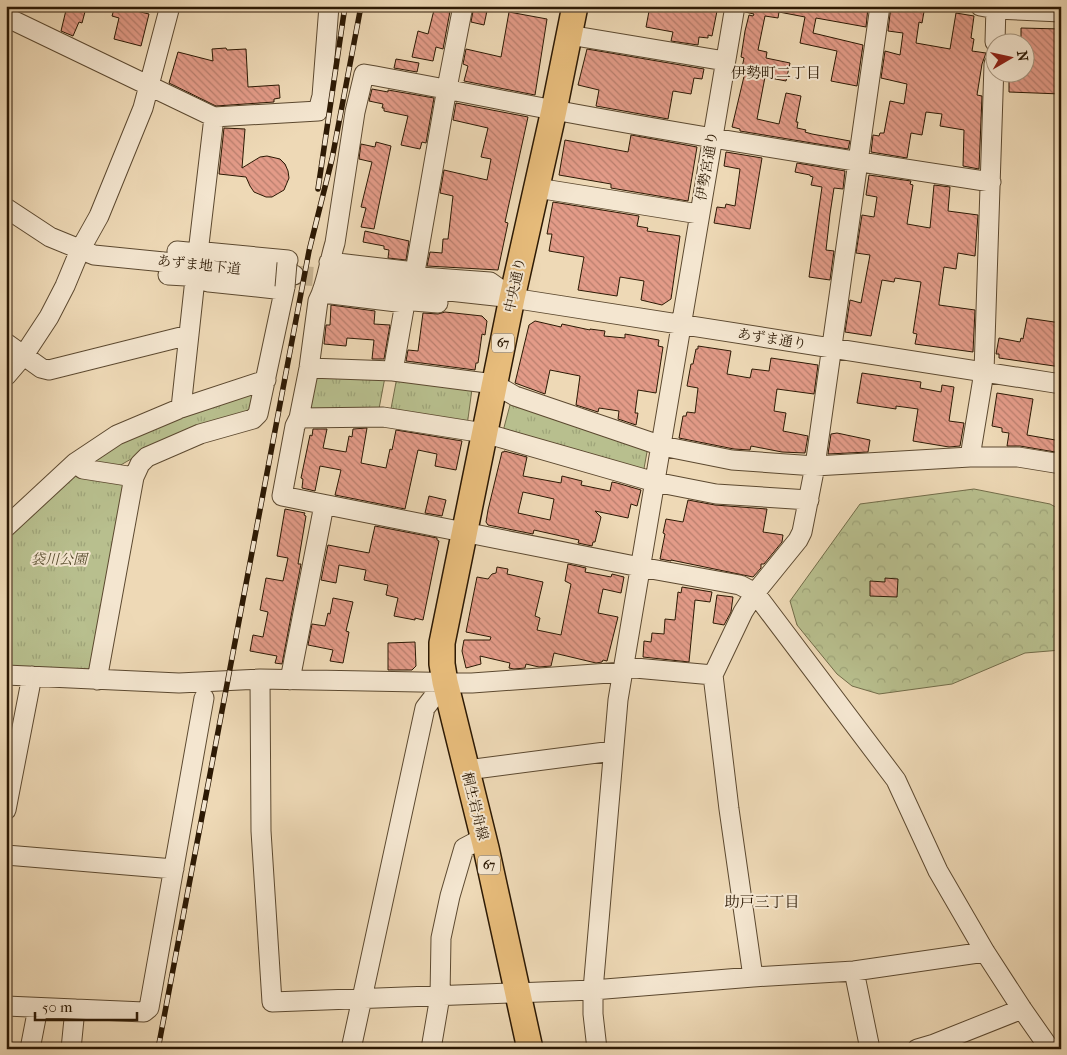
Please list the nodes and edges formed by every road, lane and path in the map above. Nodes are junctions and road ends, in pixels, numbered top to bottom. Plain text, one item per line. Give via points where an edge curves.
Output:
1 (170, 6) edge
2 (329, 6) edge
3 (464, 6) edge
4 (575, 6) edge
5 (735, 6) edge
6 (880, 6) edge
7 (991, 7) edge
8 (1061, 12) edge
9 (6, 17) edge
10 (994, 32) edge
11 (569, 35) junction
12 (725, 61) junction
13 (994, 82) edge
14 (149, 86) junction
15 (447, 88) junction
16 (554, 110) junction
17 (214, 117) junction
18 (712, 137) junction
19 (857, 161) junction
20 (991, 182) junction
21 (536, 188) junction
22 (6, 208) edge
23 (699, 214) junction
24 (80, 250) junction
25 (198, 253) junction
26 (415, 272) junction
27 (191, 278) junction
28 (327, 278) junction
29 (288, 279) junction
30 (512, 298) junction
31 (405, 303) junction
32 (682, 325) junction
33 (188, 335) junction
34 (6, 343) edge
35 (831, 348) junction
36 (24, 355) junction
37 (309, 368) junction
38 (392, 371) junction
39 (984, 372) junction
40 (6, 376) edge
41 (266, 380) junction
42 (494, 384) junction
43 (1061, 384) edge
44 (181, 408) junction
45 (299, 418) junction
46 (484, 434) junction
47 (662, 446) junction
48 (970, 457) junction
49 (75, 463) junction
50 (1061, 464) edge
51 (815, 466) junction
52 (134, 477) junction
53 (656, 482) junction
54 (809, 500) junction
55 (324, 505) junction
56 (6, 527) edge
57 (464, 533) junction
58 (640, 568) junction
59 (755, 593) junction
60 (623, 669) junction
61 (6, 675) edge
62 (713, 675) junction
63 (32, 676) junction
64 (260, 679) junction
65 (97, 680) junction
66 (290, 680) junction
67 (445, 682) junction
68 (204, 698) dead end
69 (613, 751) junction
70 (467, 770) junction
71 (6, 810) edge
72 (483, 838) junction
73 (6, 856) edge
74 (174, 869) junction
75 (985, 952) junction
76 (854, 971) junction
77 (753, 977) junction
78 (593, 990) junction
79 (518, 994) junction
80 (440, 996) junction
81 (362, 998) junction
82 (6, 1006) edge
83 (38, 1008) junction
84 (1022, 1009) junction
85 (75, 1010) junction
86 (30, 1049) edge
87 (71, 1049) edge
88 (351, 1049) edge
89 (431, 1049) edge
90 (530, 1049) edge
91 (597, 1049) edge
92 (870, 1049) edge
93 (917, 1049) edge
94 (1050, 1049) edge

1 - 14 street
2 - 17 street via 318,111
3 - 15 street
4 - 11 main road, 中央通り / 67
5 - 12 street, 伊勢宮通り
6 - 19 street
7 - 8 street
7 - 10 street
9 - 14 street
11 - 12 street
11 - 16 main road, 中央通り / 67
12 - 18 street, 伊勢宮通り
13 - 20 street
14 - 17 street
14 - 24 street via 99,216
15 - 16 street
15 - 26 street
15 - 28 street via 364,74
16 - 18 street
16 - 21 main road, 中央通り / 67
17 - 25 street
18 - 19 street
18 - 23 street, 伊勢宮通り
19 - 20 street
19 - 35 street
20 - 39 street
21 - 23 street
21 - 30 main road, 中央通り / 67
22 - 24 street via 50,237
23 - 32 street, 伊勢宮通り
24 - 25 street via 100,243
24 - 27 street via 88,264 98,268
24 - 29 street, あずま地下道 via 94,255
24 - 36 street via 49,317
25 - 29 street via 288,260
26 - 28 street
26 - 30 street via 421,277 490,282
27 - 29 street via 209,282
27 - 33 street
28 - 30 street, あずま通り
28 - 31 street
28 - 37 street via 318,301
29 - 41 street
30 - 31 street via 485,307
30 - 32 street, あずま通り
30 - 42 main road, 中央通り / 67
31 - 38 street
32 - 35 street, あずま通り
32 - 47 street, 伊勢宮通り
33 - 36 street via 49,370
33 - 44 street
34 - 36 street
35 - 39 street, あずま通り
35 - 51 street
36 - 40 street
37 - 38 street
37 - 45 street
38 - 42 street
39 - 43 street, あずま通り
39 - 48 street
41 - 44 street
41 - 52 street via 258,414 253,419 200,434 147,458
42 - 46 main road, 中央通り / 67
42 - 47 street via 515,396
44 - 49 street via 117,435
45 - 46 street via 383,417
45 - 55 street via 282,496
46 - 53 street
46 - 57 main road, 中央通り / 67
47 - 51 street via 732,460
47 - 53 street, 伊勢宮通り
48 - 50 street via 1018,456
48 - 51 street
49 - 52 street via 83,469
49 - 56 street
51 - 54 street
52 - 65 street
53 - 54 street via 716,494
53 - 58 street, 伊勢宮通り
54 - 59 street via 798,540
55 - 57 street
55 - 66 street
57 - 58 street
57 - 67 main road, 中央通り / 67 via 442,643
58 - 59 street via 740,585
58 - 60 street, 伊勢宮通り
59 - 62 street
59 - 75 street via 896,780 938,871
60 - 62 street
60 - 67 street
60 - 69 street, 伊勢宮通り
61 - 63 street
62 - 77 street
63 - 65 street
63 - 71 street
64 - 65 street via 179,683
64 - 66 street
64 - 81 street via 261,831 272,1002
66 - 67 street
67 - 70 main road, 桐生岩舟線 / 67
67 - 81 street via 425,708
68 - 74 street
69 - 70 street
69 - 78 street, 伊勢宮通り
70 - 72 main road, 桐生岩舟線 / 67
72 - 79 main road, 桐生岩舟線 / 67
72 - 80 street via 464,848 450,896 441,938
73 - 74 street
74 - 85 street via 149,1008 144,1012
75 - 76 street
75 - 84 street
76 - 77 street
76 - 92 street
77 - 78 street
78 - 79 street
78 - 91 street, 伊勢宮通り
79 - 80 street
79 - 90 main road, 桐生岩舟線 / 67
80 - 81 street
80 - 89 street
81 - 88 street
82 - 83 street
83 - 85 street
83 - 86 street
84 - 93 street
84 - 94 street
85 - 87 street

